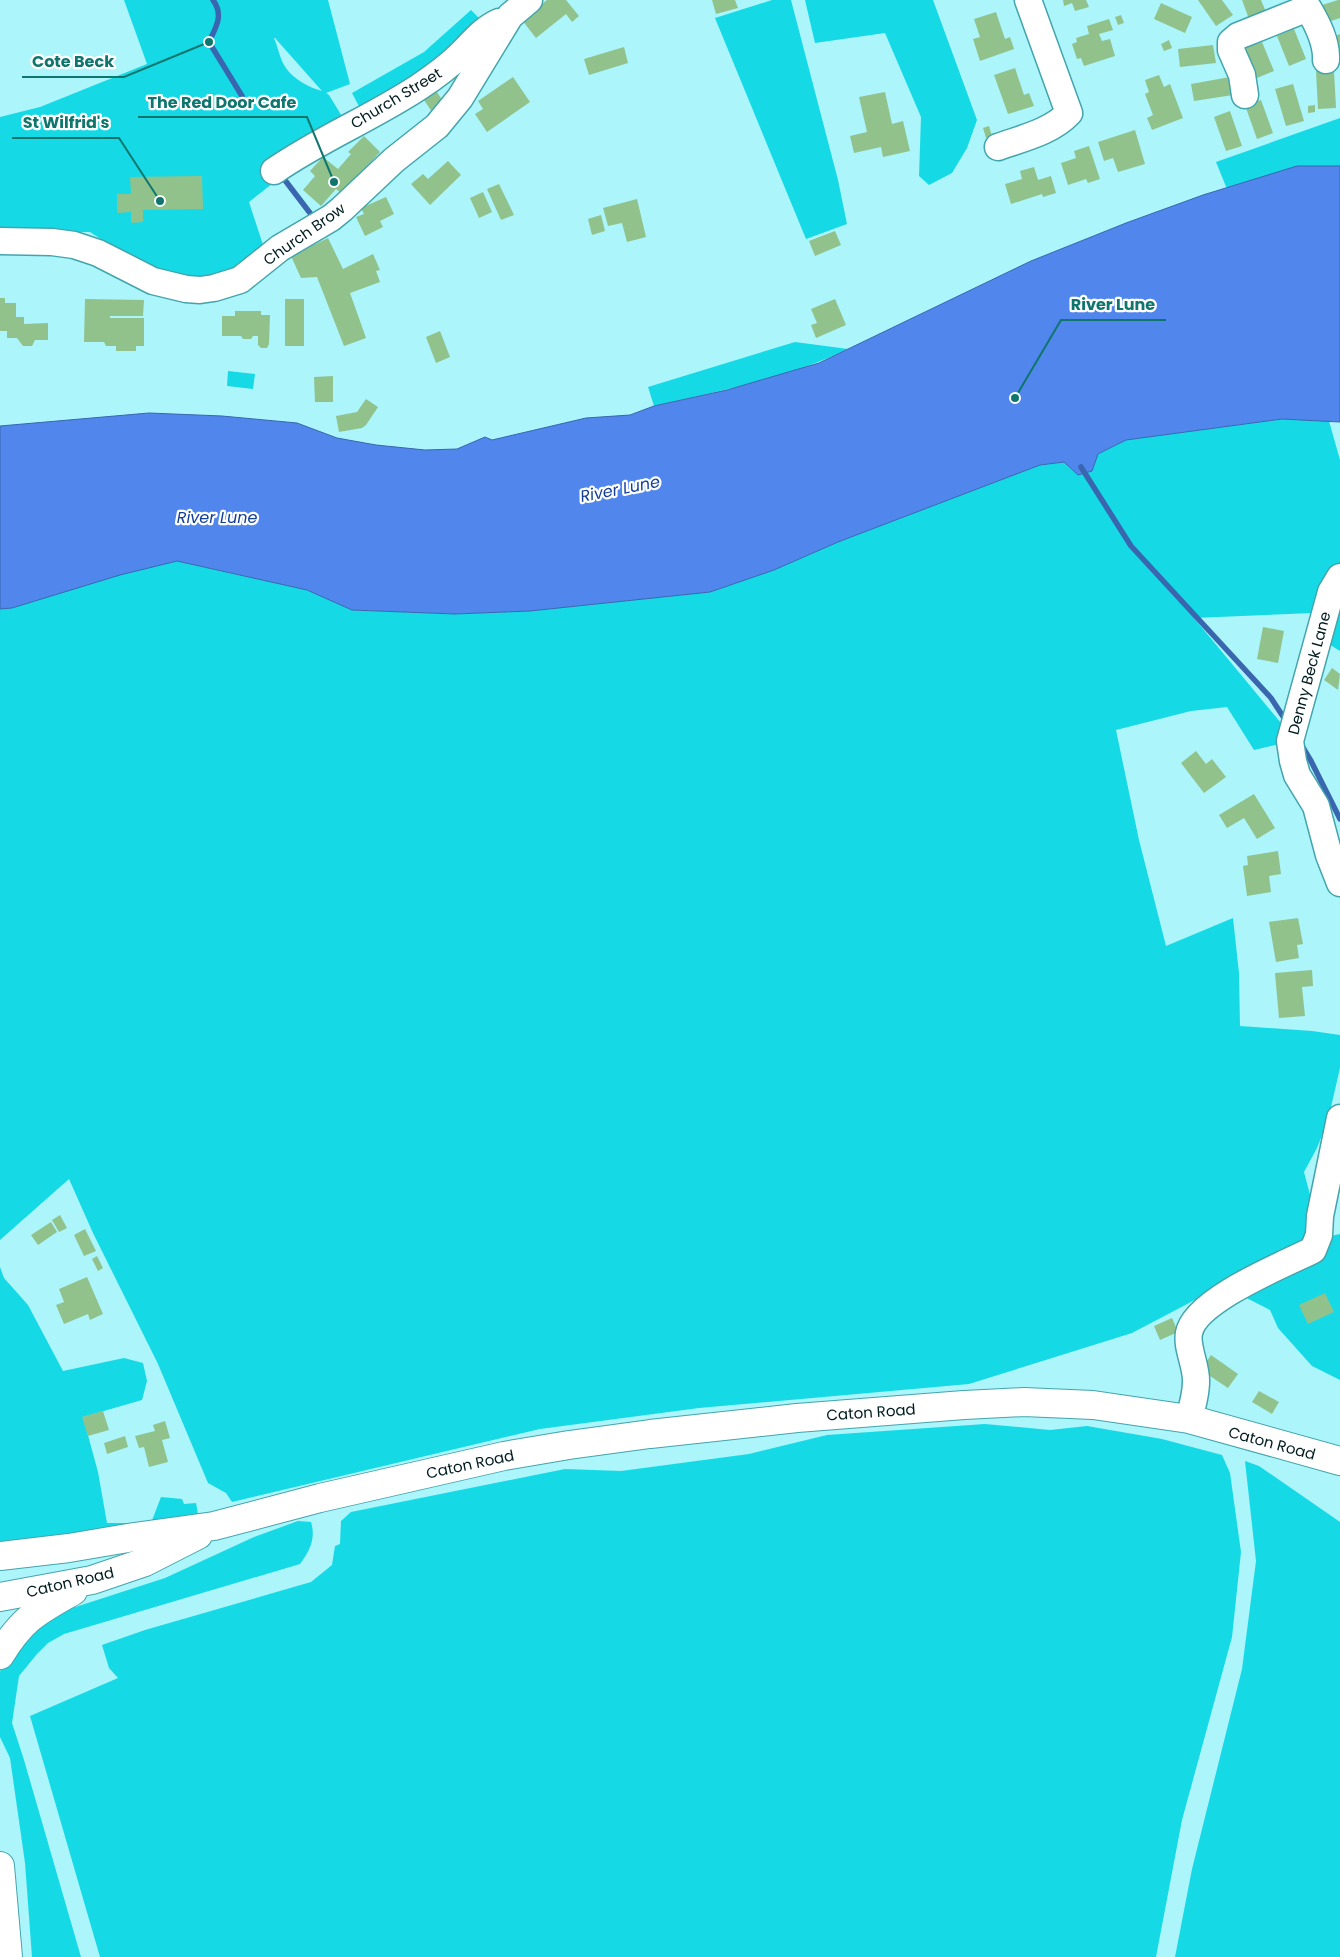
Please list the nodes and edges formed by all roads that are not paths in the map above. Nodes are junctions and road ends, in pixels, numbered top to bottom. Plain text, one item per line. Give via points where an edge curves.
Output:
1 (1028, 0) edge
2 (1311, 4) edge
3 (520, 8) edge
4 (1326, 60) dead end
5 (1244, 95) dead end
6 (998, 147) dead end
7 (274, 170) dead end
8 (0, 241) edge
9 (1340, 577) edge
10 (1340, 883) edge
11 (1340, 1118) edge
12 (1189, 1419) junction
13 (1340, 1461) edge
14 (214, 1526) junction
15 (0, 1556) edge
16 (92, 1580) junction
17 (0, 1597) edge
18 (0, 1655) edge
19 (0, 1866) edge
20 (8, 1957) edge

1 - 6 street via 1080,110 1051,128
2 - 4 street via 1325,46
2 - 5 street via 1224,39 1242,76
3 - 7 street, Church Street via 491,25 443,71 418,88
3 - 8 street, Church Brow via 460,98 436,126 336,213 280,248 234,283 200,290 186,289 154,281 98,252 74,245
9 - 10 street, Denny Beck Lane via 1331,592 1293,729 1293,761 1297,775 1316,806
11 - 12 street via 1319,1235 1313,1250 1230,1291 1197,1316 1191,1326 1188,1334 1196,1382
12 - 13 highway, Caton Road
12 - 14 highway, Caton Road via 1092,1405 1024,1402 797,1418 650,1434 514,1455 320,1498
14 - 15 highway, Caton Road
14 - 16 highway, Caton Road via 145,1562
16 - 17 highway, Caton Road
16 - 18 highway via 35,1613 13,1635
19 - 20 highway

